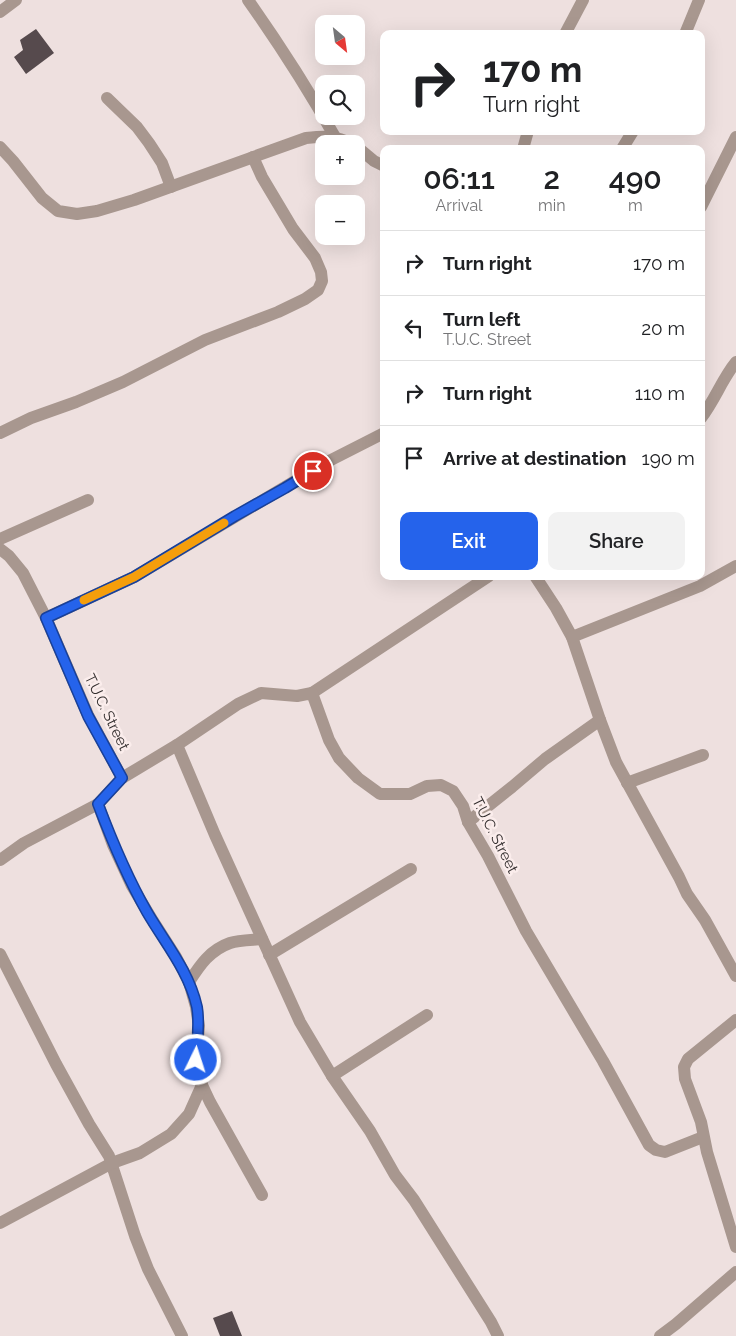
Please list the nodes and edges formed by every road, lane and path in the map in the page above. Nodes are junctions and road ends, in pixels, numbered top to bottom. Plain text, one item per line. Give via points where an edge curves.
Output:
1 (16, 0) edge
2 (248, 0) edge
3 (583, 0) edge
4 (699, 0) edge
5 (0, 12) edge
6 (567, 30) edge
7 (687, 30) edge
8 (107, 98) dead end
9 (334, 135) edge
10 (315, 137) edge
11 (736, 137) edge
12 (0, 147) edge
13 (365, 154) edge
14 (252, 157) junction
15 (380, 164) edge
16 (171, 187) junction
17 (705, 199) edge
18 (736, 362) edge
19 (705, 413) edge
20 (0, 433) edge
21 (380, 435) edge
22 (88, 500) dead end
23 (0, 539) edge
24 (3, 555) edge
25 (736, 566) edge
26 (483, 580) edge
27 (538, 580) edge
28 (46, 618) junction
29 (572, 637) junction
30 (312, 693) junction
31 (600, 720) junction
32 (178, 745) junction
33 (703, 755) dead end
34 (122, 778) junction
35 (627, 784) junction
36 (98, 804) junction
37 (468, 822) junction
38 (0, 860) edge
39 (411, 869) dead end
40 (262, 939) junction
41 (0, 954) edge
42 (269, 955) junction
43 (736, 976) edge
44 (189, 982) junction
45 (427, 1015) dead end
46 (736, 1020) edge
47 (332, 1076) junction
48 (202, 1085) junction
49 (703, 1138) junction
50 (112, 1164) junction
51 (262, 1196) dead end
52 (0, 1223) edge
53 (736, 1247) edge
54 (736, 1272) edge
55 (182, 1336) edge
56 (498, 1336) edge
57 (660, 1336) edge

1 - 5 street
2 - 9 street via 274,36
3 - 6 street
4 - 7 street
8 - 16 street via 149,142
10 - 14 street
11 - 17 street
12 - 16 street via 42,198 58,211 77,214 97,211
13 - 15 street
14 - 16 street
14 - 20 street via 293,229 315,258 322,281 318,290 278,312 205,340 123,382
18 - 19 street
21 - 28 street via 327,462 134,577
22 - 23 street
24 - 28 street, T.U.C. Street via 23,573
25 - 29 street via 700,586
26 - 30 street
27 - 29 street
28 - 34 street, T.U.C. Street via 88,716
29 - 31 street
30 - 32 street, T.U.C. Street via 297,696 261,693 238,704
30 - 37 street, T.U.C. Street via 329,740 339,758 358,778 380,794 410,794 427,786 441,785 453,791
31 - 35 street
31 - 37 street via 545,759
32 - 34 street, T.U.C. Street
32 - 40 street
33 - 35 street
34 - 36 street
35 - 43 street
36 - 38 street via 24,843
36 - 44 street via 132,886
37 - 49 street, T.U.C. Street via 526,931 649,1145 665,1152
39 - 42 street
40 - 42 street
40 - 44 street via 230,943 213,951
41 - 50 street
42 - 47 street via 300,1022
44 - 48 street via 199,1026 196,1060
45 - 47 street
46 - 49 street via 688,1059 684,1067
47 - 56 street
48 - 50 street via 189,1114 171,1134 140,1153
48 - 51 street
49 - 53 street
50 - 52 street
50 - 55 street via 148,1269
54 - 57 street

